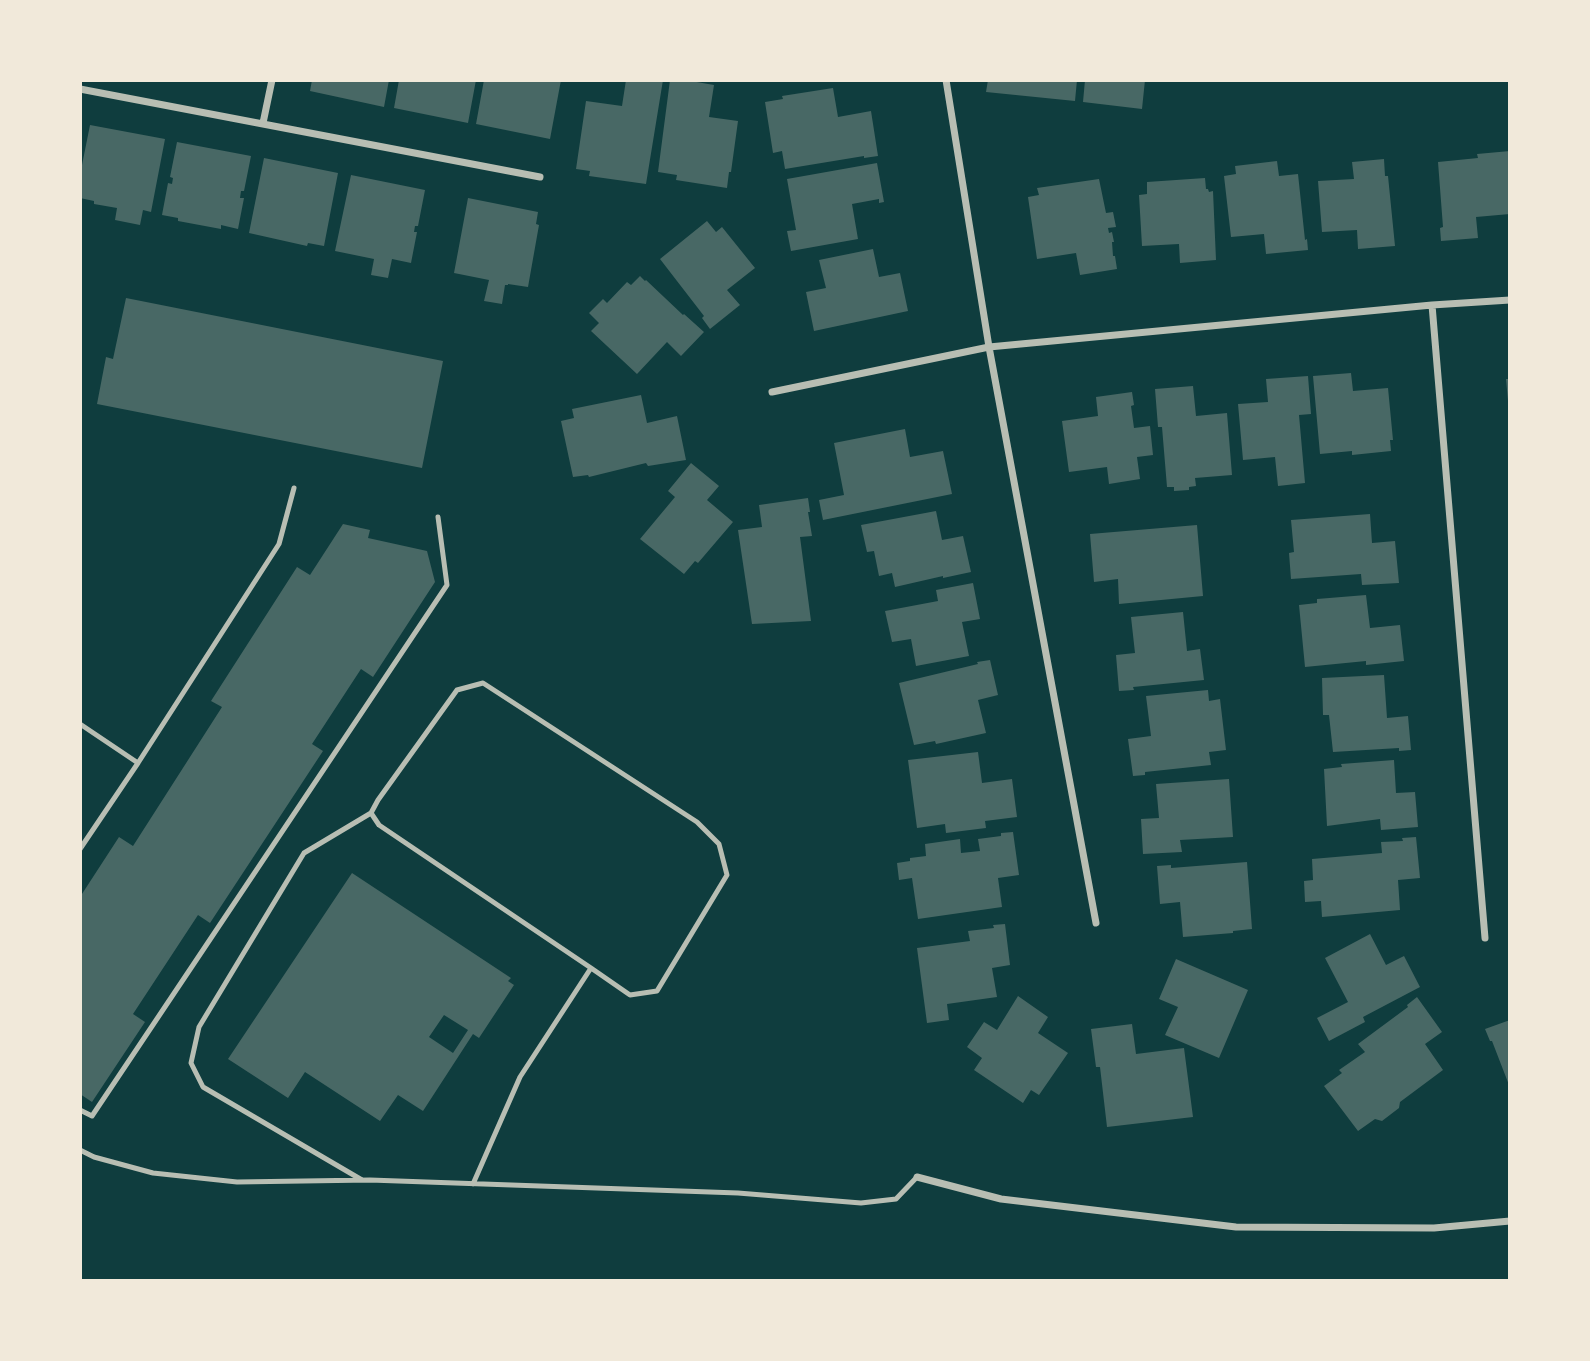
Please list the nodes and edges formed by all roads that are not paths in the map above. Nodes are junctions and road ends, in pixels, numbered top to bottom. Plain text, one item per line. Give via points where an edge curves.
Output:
1 (272, 80) edge
2 (946, 80) edge
3 (80, 89) edge
4 (263, 123) junction
5 (540, 177) dead end
6 (1510, 300) edge
7 (1432, 304) junction
8 (989, 347) junction
9 (772, 392) dead end
10 (294, 488) dead end
11 (438, 517) dead end
12 (80, 724) edge
13 (138, 763) junction
14 (371, 813) junction
15 (80, 849) edge
16 (1096, 923) dead end
17 (1485, 938) dead end
18 (591, 968) junction
19 (80, 1110) edge
20 (80, 1150) edge
21 (917, 1177) joint
22 (363, 1180) junction
23 (473, 1184) junction
24 (1510, 1221) edge

1 - 4 street
2 - 8 street
3 - 4 street
4 - 5 street
6 - 7 street
7 - 8 street
7 - 17 street
8 - 9 street
8 - 16 street
10 - 13 lane via 279,544
11 - 19 lane via 447,585 92,1116
12 - 13 lane
13 - 15 lane
14 - 18 lane via 379,825
14 - 18 lane via 457,690 483,683 697,822 719,844 727,876 657,991 630,995
14 - 22 lane via 304,853 199,1027 191,1063 203,1087
18 - 23 lane via 520,1077
20 - 22 lane via 153,1174 237,1182
21 - 23 lane via 896,1199 861,1203 738,1193
21 - 24 street via 1001,1199 1236,1227 1434,1228
22 - 23 lane

